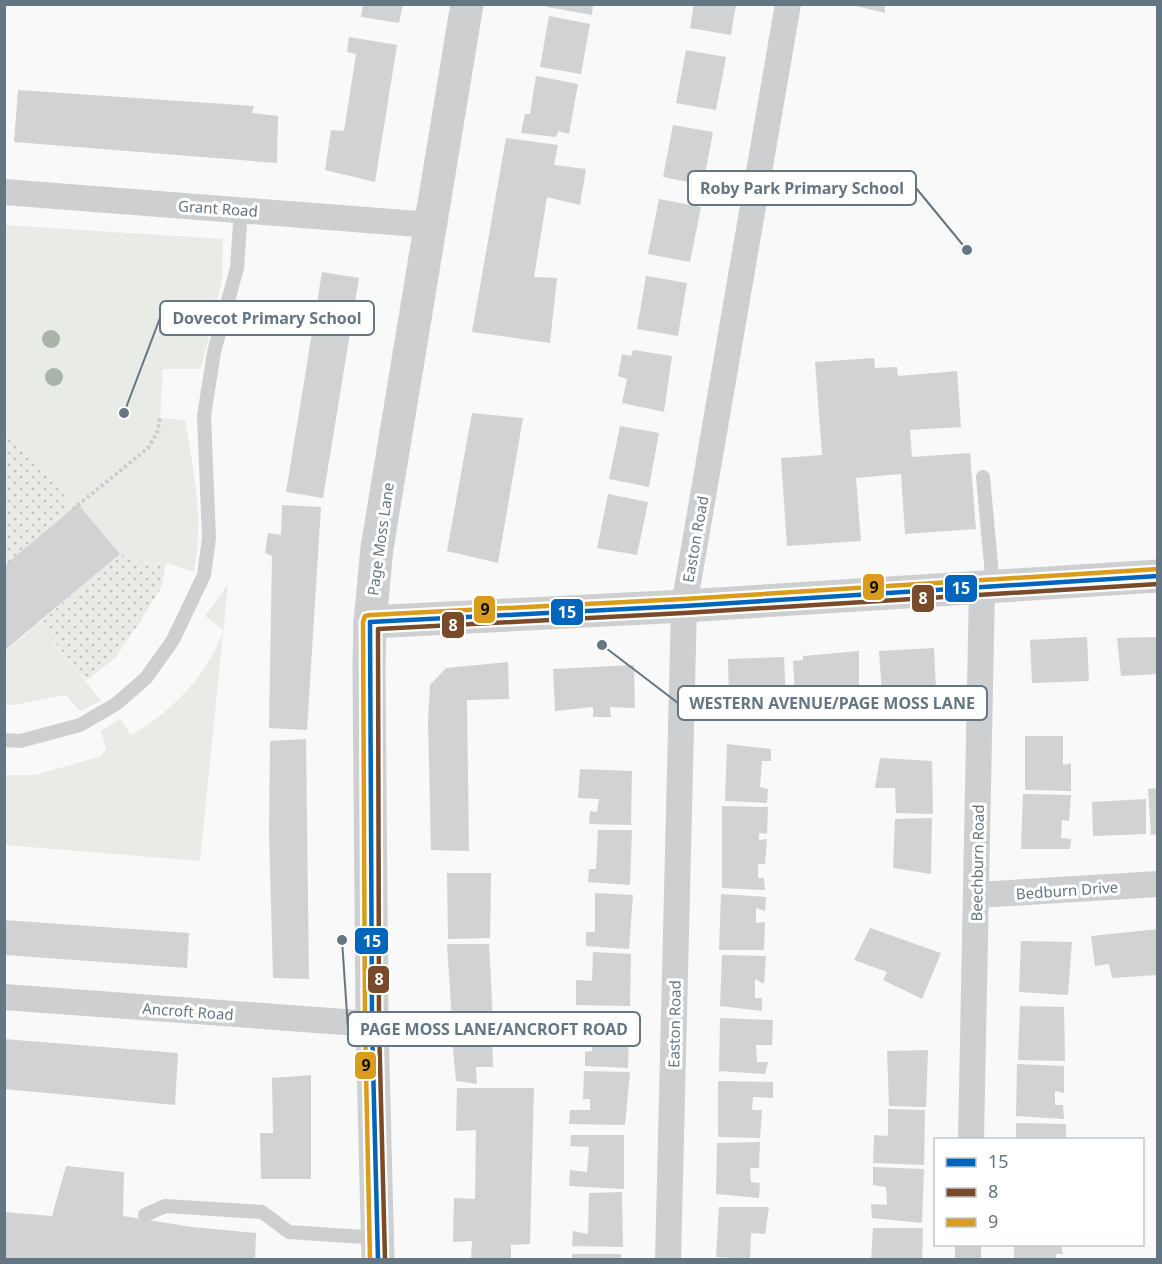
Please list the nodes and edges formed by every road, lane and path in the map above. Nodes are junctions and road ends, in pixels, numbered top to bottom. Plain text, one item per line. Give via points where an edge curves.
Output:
1 (467, 4) edge
2 (788, 4) edge
3 (4, 192) edge
4 (241, 209) junction
5 (431, 225) junction
6 (160, 418) dead end
7 (983, 477) dead end
8 (73, 508) dead end
9 (1158, 576) edge
10 (988, 586) junction
11 (684, 606) junction
12 (370, 622) junction
13 (4, 740) edge
14 (1158, 884) edge
15 (977, 896) junction
16 (4, 997) edge
17 (372, 1024) junction
18 (971, 1138) edge
19 (145, 1215) dead end
20 (378, 1249) edge
21 (668, 1260) edge

1 - 5 street, Page Moss Lane
2 - 11 street, Easton Road
3 - 4 street, Grant Road
4 - 5 street, Grant Road
4 - 13 lane via 237,268 214,352 204,416 209,538 204,575 173,640 146,678 116,704 80,725 20,741
5 - 12 street, Page Moss Lane via 377,548
6 - 8 path via 148,448
7 - 10 lane
9 - 10 street
10 - 11 street
10 - 15 street, Beechburn Road
11 - 12 street
11 - 21 street, Easton Road
12 - 17 street, Page Moss Lane
14 - 15 street, Bedburn Drive
15 - 18 street, Beechburn Road
16 - 17 street, Ancroft Road
17 - 20 street, Page Moss Lane
19 - 20 lane via 165,1206 262,1212 289,1232

